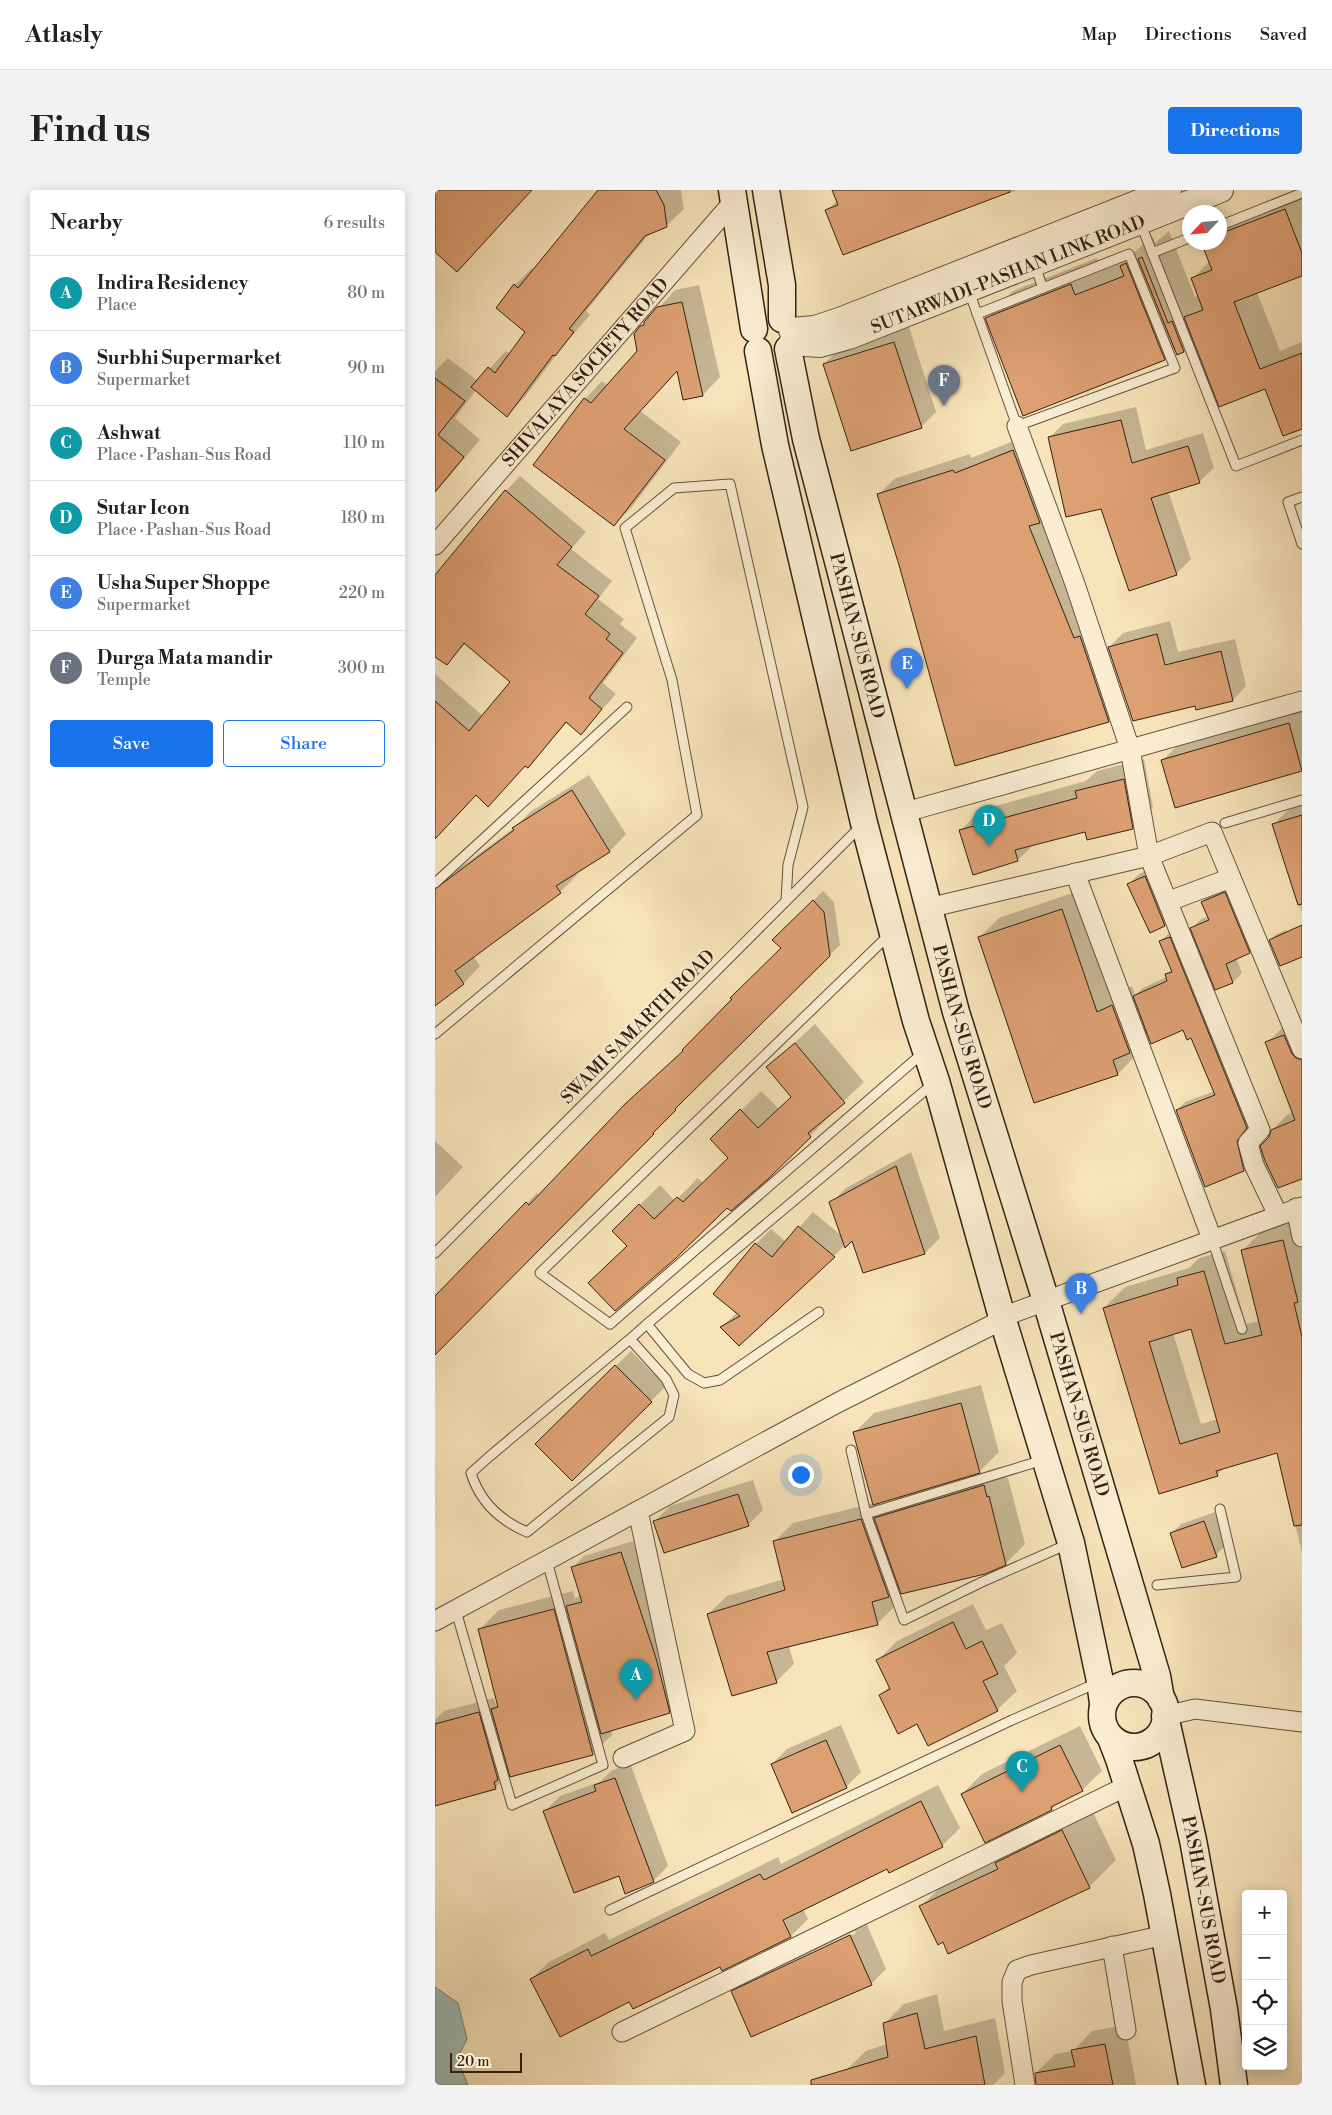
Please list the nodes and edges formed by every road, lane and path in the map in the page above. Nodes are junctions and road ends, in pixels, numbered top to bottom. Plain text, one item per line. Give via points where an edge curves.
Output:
1 (766, 190) edge
2 (1169, 190) edge
3 (1221, 190) edge
4 (1302, 193) edge
5 (734, 195) edge
6 (1140, 222) junction
7 (1227, 223) edge
8 (1182, 241) edge
9 (1152, 253) junction
10 (1034, 264) junction
11 (1043, 288) junction
12 (969, 290) junction
13 (977, 314) junction
14 (788, 335) junction
15 (756, 340) junction
16 (1017, 426) junction
17 (1302, 440) edge
18 (1302, 497) edge
19 (1302, 544) edge
20 (435, 545) edge
21 (1302, 701) edge
22 (627, 707) dead end
23 (1130, 749) junction
24 (1302, 800) edge
25 (902, 812) junction
26 (864, 823) junction
27 (1225, 823) dead end
28 (1149, 856) junction
29 (1075, 873) junction
30 (437, 878) edge
31 (1231, 878) junction
32 (786, 901) junction
33 (1169, 901) junction
34 (928, 908) junction
35 (892, 932) junction
36 (435, 1034) edge
37 (1302, 1049) edge
38 (926, 1051) junction
39 (936, 1081) junction
40 (1292, 1210) edge
41 (1302, 1237) edge
42 (1212, 1240) junction
43 (435, 1253) edge
44 (1045, 1302) junction
45 (819, 1312) dead end
46 (1003, 1317) junction
47 (647, 1324) junction
48 (1241, 1329) dead end
49 (630, 1339) junction
50 (851, 1450) dead end
51 (1045, 1459) junction
52 (1220, 1509) dead end
53 (638, 1511) junction
54 (866, 1514) junction
55 (1071, 1544) junction
56 (547, 1561) junction
57 (1157, 1585) dead end
58 (456, 1611) junction
59 (435, 1621) edge
60 (1102, 1692) junction
61 (1163, 1707) junction
62 (1302, 1722) edge
63 (1111, 1738) junction
64 (623, 1758) dead end
65 (1127, 1786) junction
66 (610, 1910) dead end
67 (1165, 1934) junction
68 (1112, 1946) junction
69 (1126, 2030) dead end
70 (622, 2032) dead end
71 (1025, 2085) edge
72 (1192, 2085) edge
73 (1234, 2085) edge

1 - 14 main road, PASHAN-SUS ROAD via 783,285
2 - 14 street, SUTARWADI-PASHAN LINK ROAD via 842,319
3 - 6 street, SUTARWADI-PASHAN LINK ROAD
4 - 7 lane
5 - 15 main road, PASHAN-SUS ROAD
5 - 20 street, SHIVALAYA SOCIETY ROAD
6 - 9 lane
6 - 10 street, SUTARWADI-PASHAN LINK ROAD
8 - 9 lane
9 - 17 lane via 1236,466
10 - 11 lane
10 - 12 street, SUTARWADI-PASHAN LINK ROAD
11 - 13 lane
11 - 16 lane via 1129,254 1175,368
12 - 13 lane
12 - 14 street, SUTARWADI-PASHAN LINK ROAD via 849,337 820,345
13 - 16 lane
14 - 15 main road via 776,356 770,356
14 - 15 main road via 769,317 763,319
14 - 25 main road, PASHAN-SUS ROAD via 806,439
15 - 26 main road, PASHAN-SUS ROAD via 775,445
16 - 23 street via 1075,584
18 - 19 lane via 1288,502
21 - 23 street
22 - 30 lane
23 - 25 street
23 - 28 street
24 - 27 lane
25 - 34 main road, PASHAN-SUS ROAD
26 - 32 lane, SWAMI SAMARTH ROAD
26 - 35 main road, PASHAN-SUS ROAD
28 - 29 street
28 - 31 street via 1212,832
28 - 33 street
29 - 34 street
29 - 42 street
31 - 33 street
31 - 37 street
32 - 36 lane via 788,865 803,807 730,484 674,488 625,528 672,680 697,815
32 - 43 lane, SWAMI SAMARTH ROAD
33 - 40 street via 1260,1130 1249,1143 1254,1165
34 - 44 main road, PASHAN-SUS ROAD via 956,1012
35 - 38 main road, PASHAN-SUS ROAD
35 - 38 lane via 540,1273 609,1324
38 - 39 main road, PASHAN-SUS ROAD
39 - 46 main road, PASHAN-SUS ROAD
39 - 47 lane
40 - 41 street
40 - 42 street
42 - 44 street
42 - 48 lane
44 - 46 street
44 - 61 main road, PASHAN-SUS ROAD via 1157,1676
45 - 47 lane via 720,1380 704,1383 688,1374
46 - 51 main road, PASHAN-SUS ROAD
46 - 53 street
47 - 49 lane
49 - 49 lane via 666,1379 674,1395 669,1417 527,1532 509,1524 491,1510 471,1473
50 - 54 lane
51 - 54 lane
51 - 55 main road, PASHAN-SUS ROAD
52 - 57 lane via 1236,1577
53 - 56 street
53 - 64 street via 685,1731
54 - 55 lane via 904,1620
55 - 60 main road, PASHAN-SUS ROAD
56 - 58 street
56 - 58 lane via 603,1765 512,1805
58 - 59 street
60 - 61 main road via 1138,1683 1151,1688
60 - 63 main road via 1102,1722
60 - 66 lane via 1012,1720
61 - 62 street
61 - 63 main road via 1162,1730 1152,1741 1139,1747 1124,1746
61 - 73 main road, PASHAN-SUS ROAD via 1193,1840
63 - 65 main road
65 - 67 main road via 1146,1844
65 - 70 street
67 - 68 street
67 - 72 main road
68 - 69 street
68 - 71 street via 1017,1970 1012,1982 1012,2000

